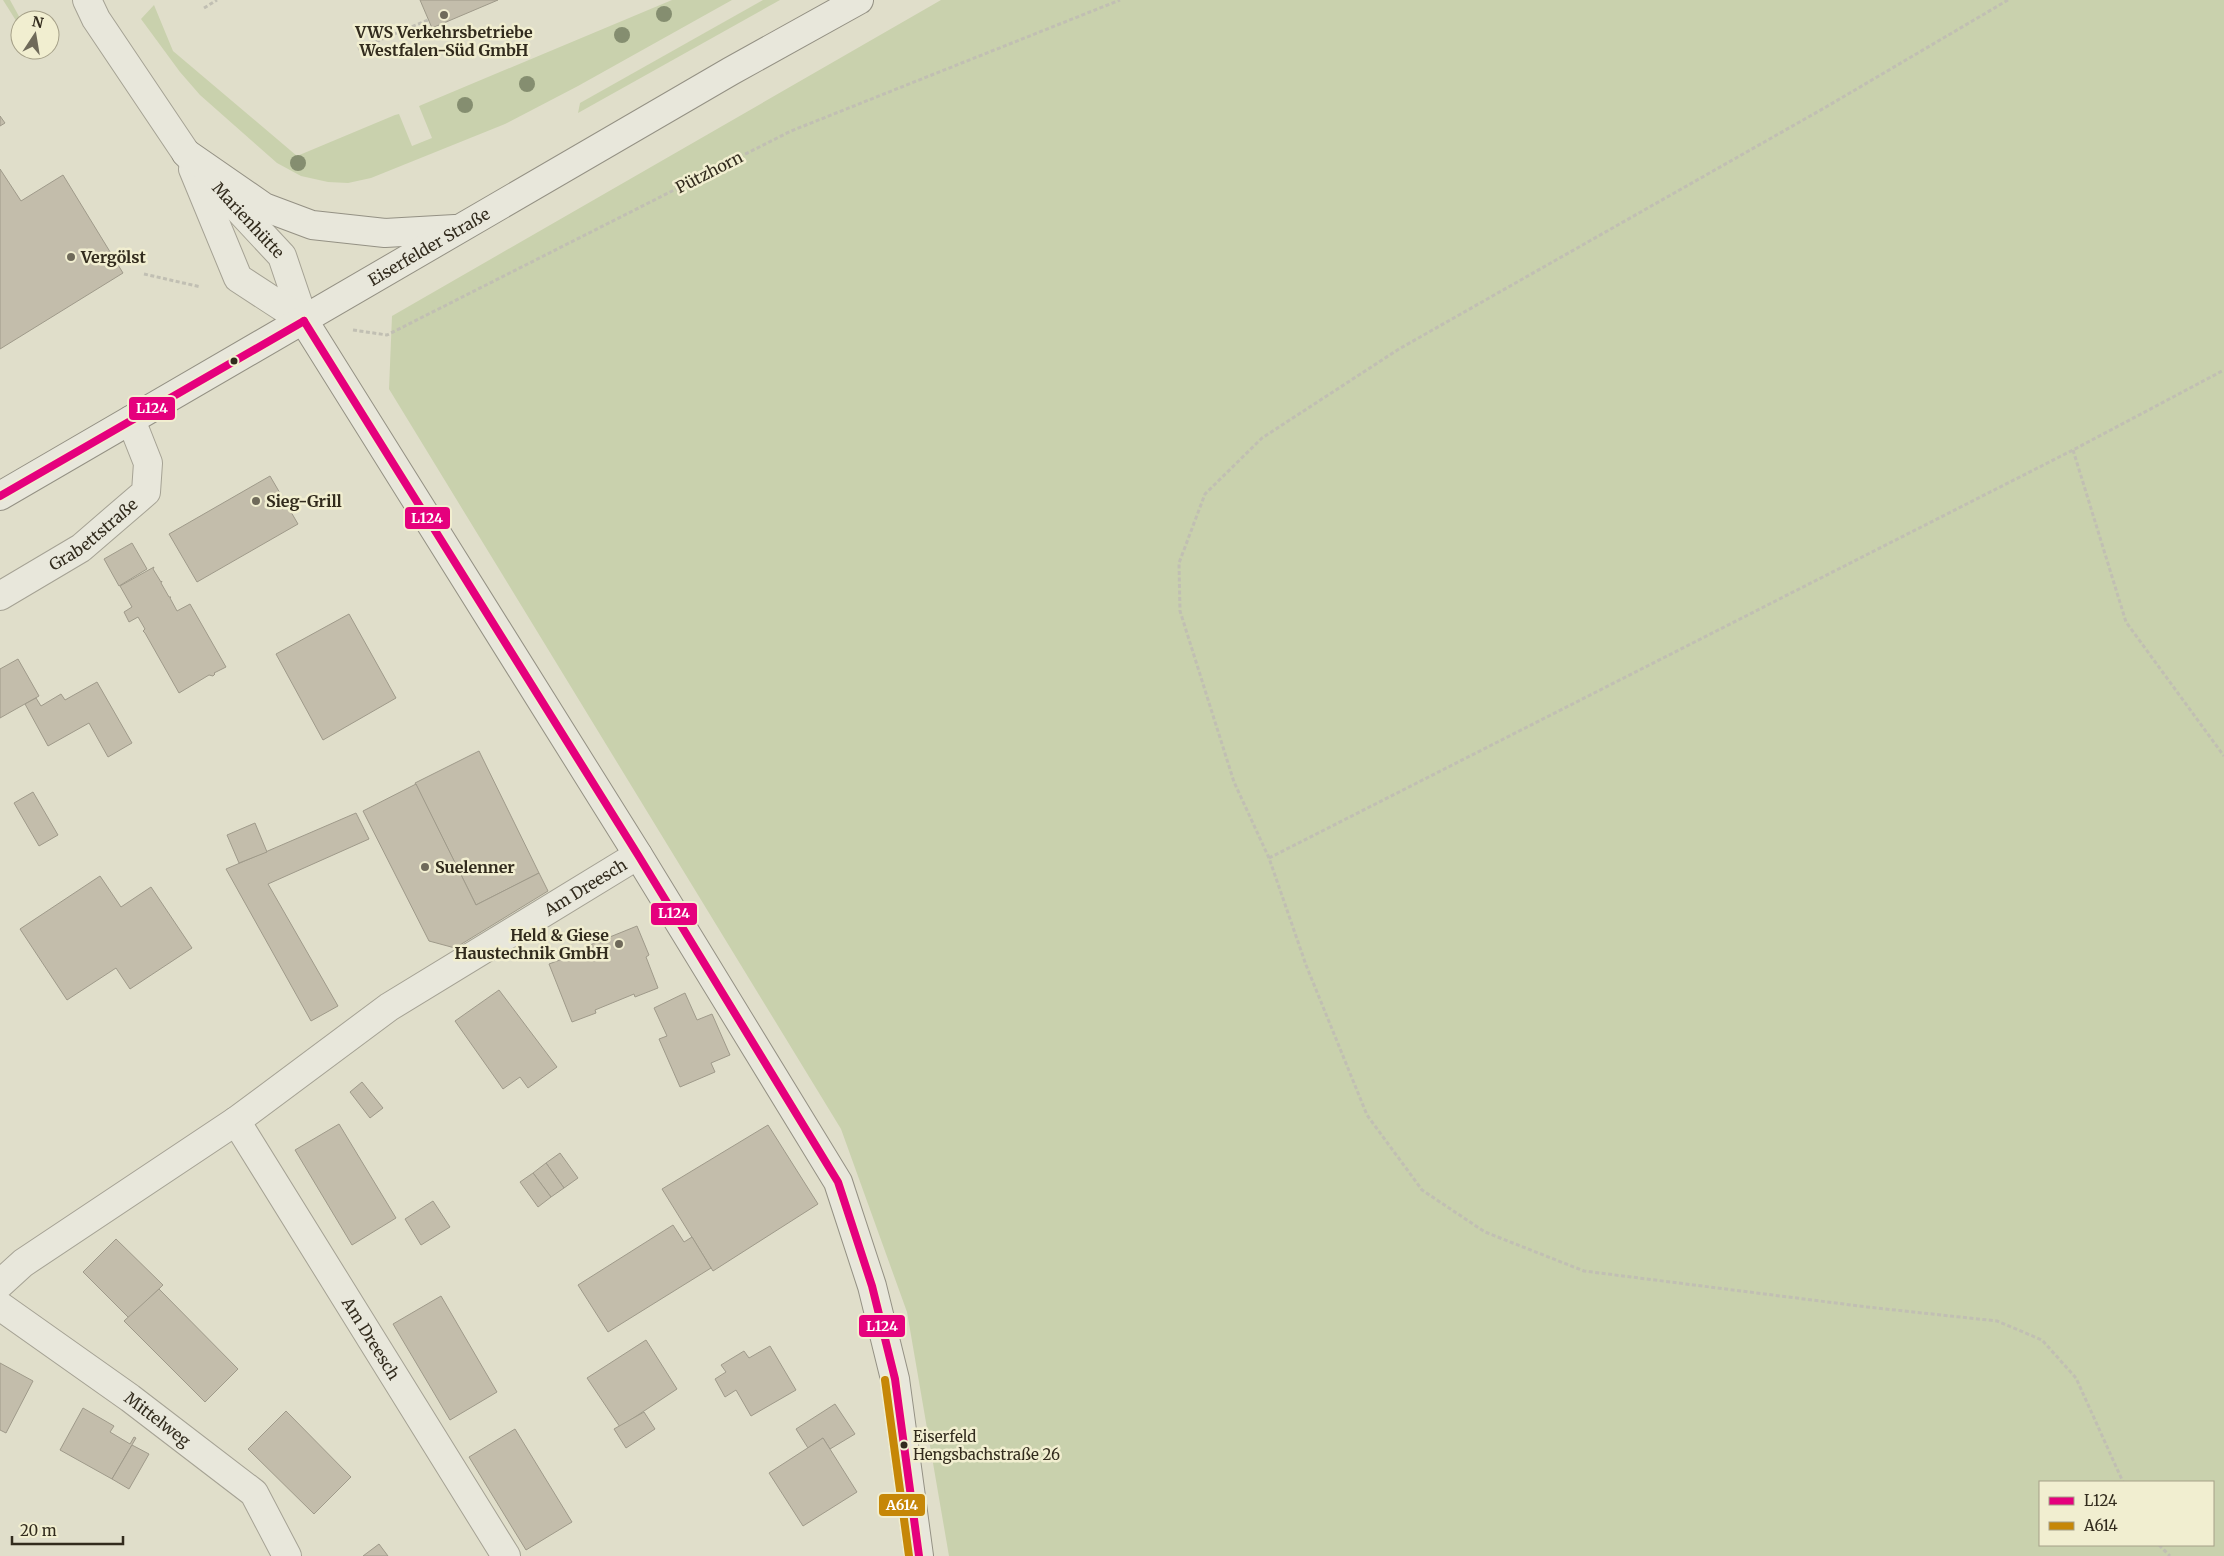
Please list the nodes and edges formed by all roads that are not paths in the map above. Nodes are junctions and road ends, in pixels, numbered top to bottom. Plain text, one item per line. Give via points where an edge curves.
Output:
1 (87, 0) edge
2 (859, 0) edge
3 (186, 153) junction
4 (462, 228) junction
5 (304, 321) junction
6 (131, 420) junction
7 (0, 496) edge
8 (0, 596) edge
9 (638, 855) junction
10 (236, 1122) junction
11 (0, 1284) edge
12 (0, 1306) edge
13 (287, 1556) edge
14 (506, 1556) edge
15 (919, 1556) edge

1 - 3 street, Marienhütte via 96,19
2 - 4 street, Eiserfelder Straße
3 - 4 street via 264,206 312,225 385,233
3 - 5 street, Marienhütte via 282,256
3 - 5 street, Marienhütte via 238,278
4 - 5 street, Eiserfelder Straße
5 - 6 street, Eiserfelder Straße
5 - 9 street
6 - 7 street, Eiserfelder Straße
6 - 8 street, Grabettstraße via 148,464 146,492 81,548
9 - 10 street, Am Dreesch via 390,1007
9 - 15 street via 838,1182 872,1286 895,1380
10 - 11 street, Am Dreesch via 23,1263
10 - 14 street, Am Dreesch
12 - 13 street, Mittelweg via 130,1398 254,1493

